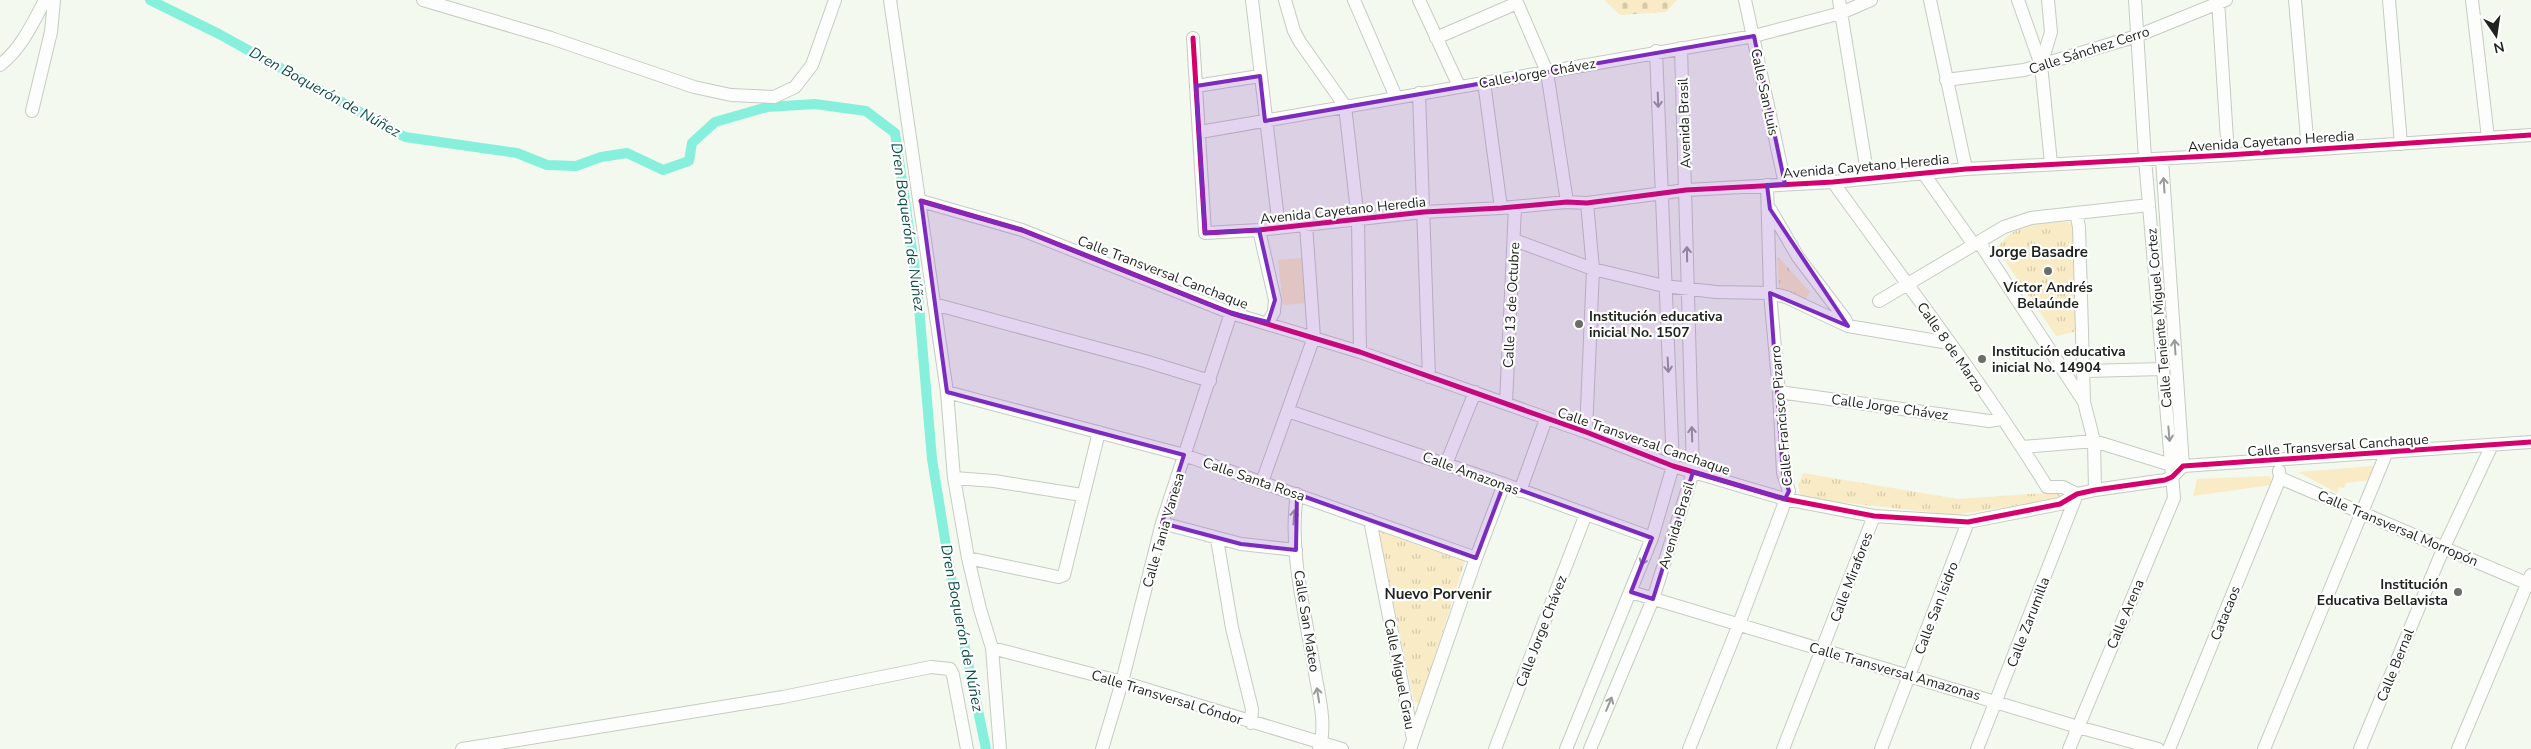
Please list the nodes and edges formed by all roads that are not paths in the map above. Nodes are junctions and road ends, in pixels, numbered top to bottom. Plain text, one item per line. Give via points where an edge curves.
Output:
1 (45, 0) edge
2 (54, 0) edge
3 (423, 0) edge
4 (835, 0) edge
5 (890, 0) edge
6 (1252, 0) edge
7 (1285, 0) edge
8 (1354, 0) edge
9 (1419, 0) edge
10 (1745, 0) edge
11 (1871, 0) edge
12 (1930, 0) edge
13 (2018, 0) edge
14 (2048, 0) edge
15 (2135, 0) edge
16 (2294, 0) edge
17 (2389, 0) edge
18 (2472, 0) edge
19 (2221, 1) edge
20 (1517, 2) edge
21 (1840, 6) edge
22 (1754, 36) junction
23 (2137, 36) junction
24 (1193, 38) dead end
25 (1436, 38) junction
26 (1681, 48) junction
27 (1656, 51) junction
28 (2041, 64) junction
29 (0, 65) edge
30 (1548, 72) junction
31 (1260, 76) junction
32 (1946, 80) junction
33 (1484, 82) junction
34 (1196, 86) junction
35 (1459, 86) junction
36 (1419, 93) junction
37 (1396, 97) junction
38 (1344, 106) junction
39 (32, 111) dead end
40 (1265, 121) junction
41 (1200, 132) junction
42 (2531, 135) edge
43 (2488, 138) junction
44 (2401, 144) junction
45 (2308, 150) junction
46 (2228, 155) junction
47 (2145, 159) junction
48 (2162, 159) junction
49 (2051, 163) junction
50 (1966, 169) junction
51 (1924, 174) junction
52 (1868, 178) junction
53 (1833, 182) junction
54 (1785, 184) junction
55 (1767, 185) junction
56 (1686, 190) junction
57 (1660, 194) junction
58 (921, 201) junction
59 (1567, 202) junction
60 (1587, 203) junction
61 (2149, 205) junction
62 (1515, 207) junction
63 (1500, 208) junction
64 (1770, 209) junction
65 (1424, 212) junction
66 (2076, 213) junction
67 (1358, 220) junction
68 (1306, 224) junction
69 (1279, 228) junction
70 (1258, 230) junction
71 (1514, 240) junction
72 (1977, 244) junction
73 (1593, 269) junction
74 (1907, 284) junction
75 (1664, 286) junction
76 (1688, 288) junction
77 (1770, 293) junction
78 (1879, 301) dead end
79 (934, 304) junction
80 (1231, 313) junction
81 (1268, 322) junction
82 (1848, 326) junction
83 (1314, 336) junction
84 (1949, 343) junction
85 (1360, 352) junction
86 (2163, 369) junction
87 (2085, 370) junction
88 (1429, 377) junction
89 (1210, 381) junction
90 (947, 392) junction
91 (1475, 392) junction
92 (1779, 392) junction
93 (2084, 402) junction
94 (1506, 403) junction
95 (1288, 411) junction
96 (1546, 419) junction
97 (2001, 419) junction
98 (1099, 432) junction
99 (1586, 432) junction
100 (2094, 441) junction
101 (2531, 442) edge
102 (2492, 445) junction
103 (2022, 447) junction
104 (2386, 454) junction
105 (1184, 456) junction
106 (2278, 461) junction
107 (1446, 464) junction
108 (1673, 466) junction
109 (2176, 469) junction
110 (1693, 472) junction
111 (954, 478) junction
112 (2280, 478) junction
113 (1262, 482) junction
114 (1504, 484) junction
115 (2095, 490) junction
116 (1520, 491) junction
117 (1297, 494) junction
118 (2077, 494) junction
119 (1082, 495) junction
120 (1785, 499) junction
121 (1586, 514) junction
122 (2361, 514) junction
123 (1874, 516) junction
124 (1370, 520) junction
125 (1968, 522) junction
126 (1162, 523) junction
127 (1652, 538) junction
128 (1216, 539) junction
129 (2444, 547) junction
130 (1296, 550) junction
131 (968, 558) junction
132 (1476, 558) junction
133 (2530, 581) edge
134 (1631, 592) junction
135 (1653, 599) junction
136 (1739, 624) junction
137 (992, 648) junction
138 (1823, 651) junction
139 (1910, 676) junction
140 (1122, 682) junction
141 (1997, 701) junction
142 (1251, 723) junction
143 (2078, 728) junction
144 (1412, 744) edge
145 (1320, 746) edge
146 (462, 749) edge
147 (967, 749) edge
148 (1000, 749) edge
149 (1102, 749) edge
150 (1342, 749) edge
151 (1495, 749) edge
152 (1566, 749) edge
153 (1590, 749) edge
154 (1689, 749) edge
155 (1783, 749) edge
156 (1881, 749) edge
157 (1977, 749) edge
158 (2070, 749) edge
159 (2158, 749) edge
160 (2169, 749) edge
161 (2264, 749) edge
162 (2360, 749) edge
163 (2458, 749) edge

1 - 29 street via 30,28 9,58
2 - 39 street via 51,32
3 - 4 street via 551,38 694,88 731,95 774,97 795,88 812,66
5 - 58 street
6 - 31 street
7 - 38 street via 1300,42
8 - 37 street
9 - 25 street
10 - 22 street, Calle San Luis
11 - 21 street, Calle Jorge Chávez
12 - 32 street
13 - 28 street
14 - 28 street via 2050,32
15 - 23 street, Calle Teniente Miguel Cortez
16 - 45 street
17 - 44 street
18 - 43 street
19 - 23 street, Calle Sánchez Cerro
19 - 46 street
20 - 25 street
20 - 30 street
21 - 22 street, Calle Jorge Chávez
21 - 52 street
22 - 26 street, Calle Jorge Chávez
22 - 54 street, Calle San Luis
23 - 28 street, Calle Sánchez Cerro
23 - 47 street, Calle Teniente Miguel Cortez
24 - 34 street
25 - 35 street
26 - 27 street, Calle Jorge Chávez
26 - 56 street, Avenida Brasil
27 - 30 street, Calle Jorge Chávez
27 -> 57 street, Avenida Brasil
28 - 32 street, Calle Sánchez Cerro via 2024,70
28 - 49 street
30 - 33 street, Calle Jorge Chávez
30 - 59 street
31 - 34 street
31 - 40 street
32 - 50 street
33 - 35 street, Calle Jorge Chávez
33 - 63 street
34 - 41 street
35 - 36 street, Calle Jorge Chávez
36 - 37 street, Calle Jorge Chávez
36 - 65 street
37 - 38 street, Calle Jorge Chávez
38 - 40 street, Calle Jorge Chávez
38 - 67 street
40 - 41 street, Calle Jorge Chávez
40 - 69 street
41 - 70 street, Avenida Cayetano Heredia via 1205,233
42 - 43 street, Avenida Cayetano Heredia
43 - 44 street, Avenida Cayetano Heredia
44 - 45 street, Avenida Cayetano Heredia
45 - 46 street, Avenida Cayetano Heredia
46 - 48 street, Avenida Cayetano Heredia
47 - 48 street, Avenida Cayetano Heredia
47 - 49 street, Avenida Cayetano Heredia
47 - 61 street, Calle Teniente Miguel Cortez
109 -> 48 street, Calle Teniente Miguel Cortez
49 - 50 street, Avenida Cayetano Heredia
50 - 51 street, Avenida Cayetano Heredia
51 - 52 street, Avenida Cayetano Heredia
51 - 72 street
52 - 53 street, Avenida Cayetano Heredia
53 - 54 street, Avenida Cayetano Heredia
53 - 74 street, Calle 8 de Marzo
54 - 55 street, Avenida Cayetano Heredia
55 - 56 street, Avenida Cayetano Heredia
55 - 64 street, Calle Francisco Pizarro
56 - 57 street, Avenida Cayetano Heredia
76 -> 56 street, Avenida Brasil
57 - 60 street, Avenida Cayetano Heredia
57 - 75 street, Avenida Brasil
58 - 79 street
58 - 80 street, Calle Transversal Canchaque via 1022,230
59 - 60 street, Avenida Cayetano Heredia
59 - 62 street, Avenida Cayetano Heredia
60 - 73 street
61 - 66 street
61 - 86 street, Calle Teniente Miguel Cortez
62 - 63 street, Avenida Cayetano Heredia
62 - 71 street, Calle 13 de Octubre
63 - 65 street, Avenida Cayetano Heredia
64 - 77 street, Calle Francisco Pizarro
64 - 82 street via 1798,257
65 - 67 street, Avenida Cayetano Heredia
65 - 88 street
66 - 72 street via 2031,218 2004,227
66 - 87 street
67 - 68 street, Avenida Cayetano Heredia
67 - 85 street
68 - 69 street, Avenida Cayetano Heredia
68 - 83 street
69 - 70 street, Avenida Cayetano Heredia
70 - 81 street via 1275,300 1274,312
71 - 73 street
71 - 94 street, Calle 13 de Octubre
72 - 74 street
72 - 93 street
73 - 75 street
73 - 99 street
74 - 78 street
74 - 84 street, Calle 8 de Marzo
75 - 76 street
75 -> 108 street, Avenida Brasil
76 - 77 street
110 -> 76 street, Avenida Brasil
77 - 82 street via 1786,297
77 - 92 street, Calle Francisco Pizarro
79 - 89 street via 1145,360
79 - 90 street
80 - 81 street, Calle Transversal Canchaque
80 - 89 street, Calle Tania Vanesa
81 - 83 street, Calle Transversal Canchaque
82 - 84 street
83 - 85 street, Calle Transversal Canchaque
83 - 95 street
84 - 97 street, Calle 8 de Marzo
85 - 88 street, Calle Transversal Canchaque
86 - 87 street
86 -> 109 street, Calle Teniente Miguel Cortez
87 - 93 street
88 - 91 street, Calle Transversal Canchaque
89 - 105 street, Calle Tania Vanesa
90 - 98 street, Calle Santa Rosa
90 - 111 street
91 - 94 street, Calle Transversal Canchaque
91 - 107 street
92 - 97 street, Calle Jorge Chávez via 1989,421
92 - 120 street, Calle Francisco Pizarro via 1783,473 1789,491
93 - 100 street
94 - 96 street, Calle Transversal Canchaque
95 - 107 street, Calle Amazonas
95 - 113 street
96 - 99 street, Calle Transversal Canchaque
96 - 116 street
97 - 103 street, Calle 8 de Marzo
98 - 105 street, Calle Santa Rosa
98 - 119 street
99 - 108 street, Calle Transversal Canchaque
100 - 103 street
100 - 109 street
100 - 115 street
101 - 102 street, Calle Transversal Canchaque
102 - 104 street, Calle Transversal Canchaque
102 - 129 street, Calle Bernal
103 - 118 street, Calle 8 de Marzo via 2046,487 2063,487
104 - 106 street, Calle Transversal Canchaque
104 - 122 street
105 - 113 street, Calle Santa Rosa
105 - 126 street, Calle Tania Vanesa
106 - 109 street, Calle Transversal Canchaque
106 - 112 street
107 - 114 street, Calle Amazonas
108 - 110 street, Calle Transversal Canchaque
108 - 127 street, Avenida Brasil
109 - 115 street, Calle Transversal Canchaque via 2157,482
109 - 143 street, Calle Arena via 2174,498
110 - 120 street, Calle Transversal Canchaque
110 - 135 street, Avenida Brasil
111 - 119 street
111 - 131 street
112 - 122 street, Calle Transversal Morropón
112 - 160 street, Catacaos
113 - 117 street, Calle Santa Rosa
114 - 116 street, Calle Amazonas
114 - 132 street
115 - 118 street, Calle Transversal Canchaque
116 - 121 street, Calle Amazonas
117 - 124 street, Calle Santa Rosa
130 -> 117 street, Calle San Mateo via 1293,518
118 - 125 street, Calle Transversal Canchaque via 2060,504
118 - 141 street, Calle Zarumilla
119 - 131 street via 1062,576
120 - 123 street, Calle Transversal Canchaque
120 - 136 street, Calle Francisco Pizarro
121 - 127 street, Calle Amazonas
121 - 151 street, Calle Jorge Chávez
122 - 129 street, Calle Transversal Morropón
122 - 161 street
123 - 125 street, Calle Transversal Canchaque
123 - 138 street, Calle Mirafores
124 - 132 street, Calle Santa Rosa
124 - 144 street, Calle Miguel Grau
125 - 139 street, Calle San Isidro
126 - 128 street
126 - 140 street, Calle Tania Vanesa
127 -> 134 street, Avenida Brasil
128 - 130 street
128 - 142 street via 1232,628 1252,708
129 - 133 street, Calle Transversal Morropón
129 - 162 street, Calle Bernal
145 -> 130 street, Calle San Mateo via 1321,709
131 - 137 street
132 - 144 street
133 - 163 street
134 - 135 street, Calle Transversal Amazonas
134 - 152 street, Avenida Brasil
135 - 136 street, Calle Transversal Amazonas
153 -> 135 street, Avenida Brasil
136 - 138 street, Calle Transversal Amazonas
136 - 154 street, Calle Francisco Pizarro
137 - 140 street, Calle Transversal Cóndor
137 - 148 street
138 - 139 street, Calle Transversal Amazonas
138 - 155 street, Calle Mirafores
139 - 141 street, Calle Transversal Amazonas
139 - 156 street, Calle San Isidro
140 - 142 street, Calle Transversal Cóndor
140 - 149 street, Calle Tania Vanesa
141 - 143 street, Calle Transversal Amazonas
141 - 157 street, Calle Zarumilla
142 - 145 street, Calle Transversal Cóndor
143 - 158 street, Calle Arena
143 - 159 street, Calle Transversal Amazonas
145 - 150 street, Calle Transversal Cóndor
146 - 147 street via 943,667 950,669 953,675

